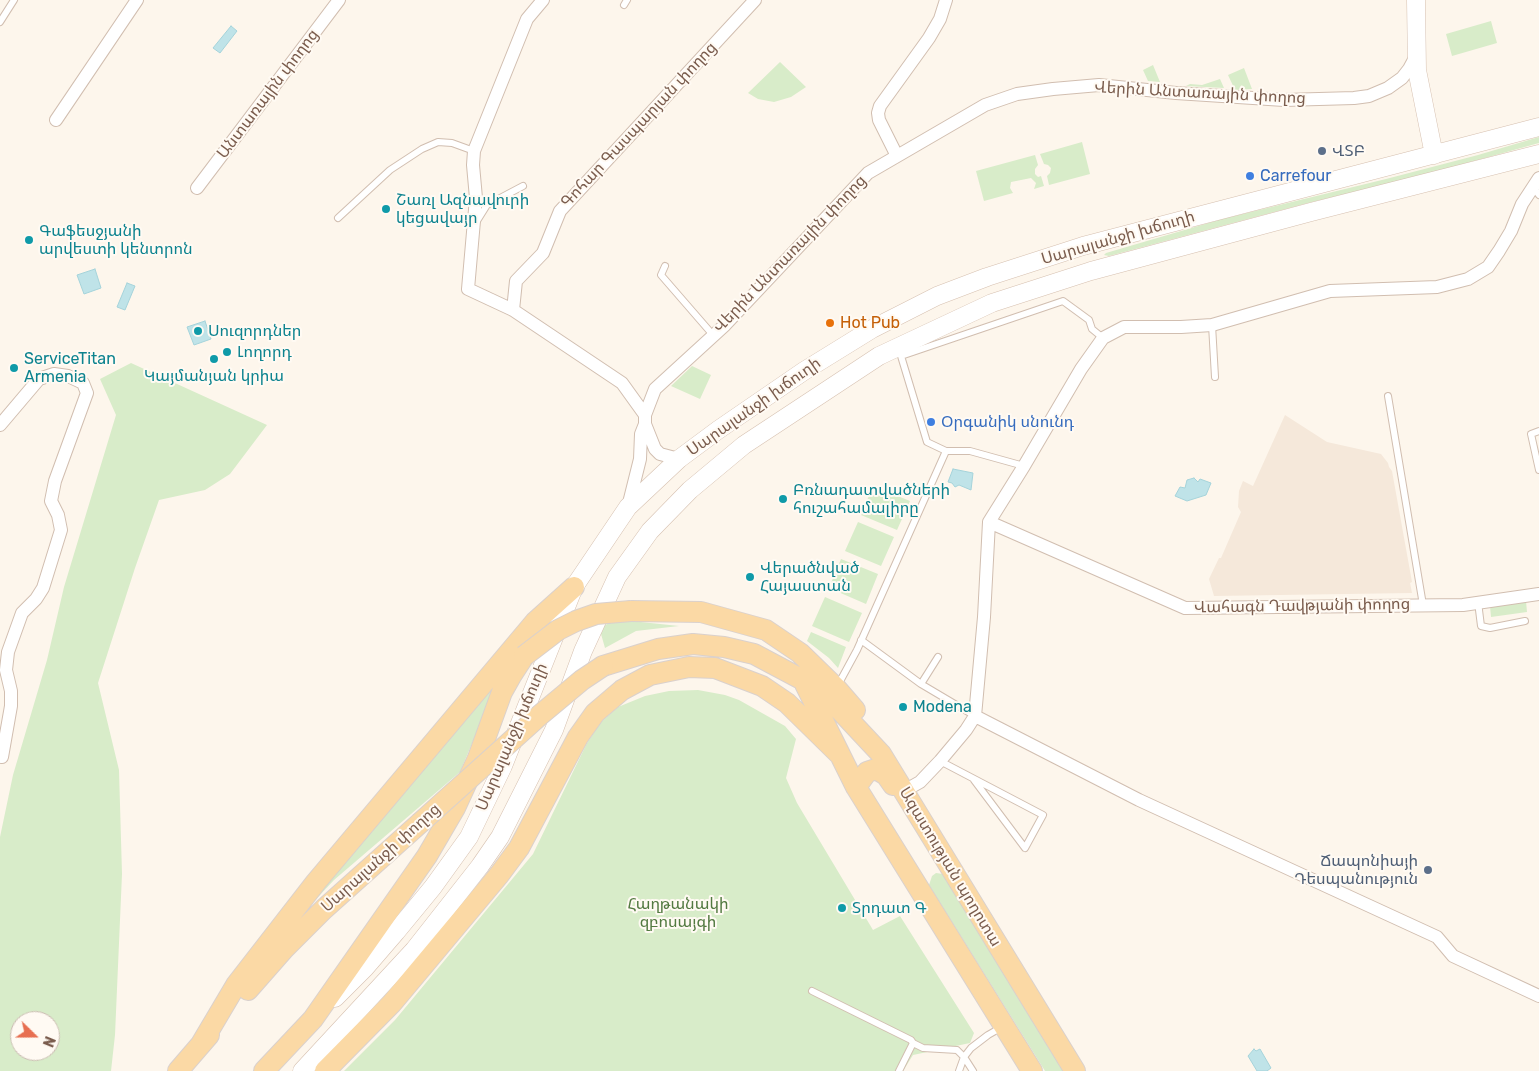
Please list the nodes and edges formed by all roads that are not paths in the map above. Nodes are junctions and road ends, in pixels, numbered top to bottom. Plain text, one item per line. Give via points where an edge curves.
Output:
1 (14, 0) edge
2 (137, 0) edge
3 (339, 0) edge
4 (543, 0) edge
5 (755, 0) edge
6 (946, 0) edge
7 (1416, 0) edge
8 (0, 22) edge
9 (1416, 56) junction
10 (56, 120) dead end
11 (1539, 127) edge
12 (474, 151) junction
13 (1539, 154) edge
14 (1434, 155) junction
15 (897, 156) junction
16 (523, 186) dead end
17 (1537, 187) edge
18 (197, 188) dead end
19 (338, 218) dead end
20 (473, 232) junction
21 (1083, 246) junction
22 (665, 266) dead end
23 (1091, 271) junction
24 (513, 310) junction
25 (1212, 325) junction
26 (713, 335) junction
27 (1103, 338) junction
28 (1216, 377) dead end
29 (1388, 396) dead end
30 (645, 419) junction
31 (0, 425) edge
32 (1539, 431) edge
33 (946, 452) junction
34 (679, 459) junction
35 (1024, 466) junction
36 (1539, 470) edge
37 (628, 507) junction
38 (989, 522) junction
39 (574, 587) junction
40 (1539, 594) edge
41 (1478, 602) junction
42 (1423, 605) junction
43 (1525, 621) dead end
44 (861, 640) junction
45 (938, 657) dead end
46 (603, 666) joint
47 (803, 680) junction
48 (921, 684) junction
49 (836, 688) junction
50 (975, 716) junction
51 (881, 754) junction
52 (840, 755) junction
53 (2, 756) dead end
54 (940, 761) junction
55 (974, 780) junction
56 (856, 787) junction
57 (904, 791) junction
58 (929, 832) junction
59 (812, 991) dead end
60 (1539, 996) edge
61 (313, 1019) junction
62 (1004, 1026) junction
63 (913, 1043) junction
64 (201, 1044) junction
65 (964, 1057) junction
66 (178, 1071) edge
67 (264, 1071) edge
68 (302, 1071) edge
69 (325, 1071) edge
70 (899, 1071) edge
71 (959, 1071) edge
72 (973, 1071) edge
73 (1032, 1071) edge
74 (1075, 1071) edge

1 - 8 lane
2 - 10 street
3 - 18 street, Անտառային փողոց
4 - 12 street via 527,19
5 - 24 street, Գոհար Գասպարյան փողոց via 560,211 543,253 516,282
6 - 15 street via 929,38 878,112
7 - 9 main road
9 - 14 main road
9 - 15 street, Վերին Անտառային փողոց via 1402,78 1388,88 1354,98 1284,100 1099,85 1017,94 985,105
11 - 14 main road, Սարալանջի խճուղի
12 - 19 lane via 438,142 422,149 390,170
12 - 20 street via 476,198
13 - 23 main road, Սարալանջի խճուղի
14 - 21 main road, Սարալանջի խճուղի
15 - 26 street, Վերին Անտառային փողոց via 868,172
16 - 20 lane via 487,205
17 - 25 street via 1522,204 1511,232 1488,267 1468,278 1437,286 1330,292
20 - 24 street via 468,289
21 - 23 main road
21 - 34 main road, Սարալանջի խճուղի via 936,296 872,329 804,371
22 - 26 lane via 661,275
23 - 68 main road, Սարալանջի խճուղի via 992,303 879,356 744,445 696,484 663,517 611,586 554,730 500,837 414,950
24 - 30 street via 622,383
25 - 27 street via 1124,327
25 - 28 lane
26 - 30 street, Վերին Անտառային փողոց via 655,389
27 - 33 lane via 1092,329 1089,320 1062,301 901,356 927,442
27 - 35 street via 1081,368
29 - 42 lane
30 - 34 street via 655,450
30 - 37 street, Վերին Անտառային փողոց via 640,459
31 - 53 street via 39,379 54,374 83,383 86,393 51,500 61,530 43,588 22,613 8,652 6,670 11,691
32 - 36 lane via 1531,434
33 - 35 lane via 970,451
33 - 44 lane
34 - 37 main road, Սարալանջի խճուղի
35 - 38 street
37 - 39 main road, Սարալանջի խճուղի
38 - 42 street, Վահագն Դավթյանի փողոց via 1186,608
38 - 50 street
39 - 61 main road, Սարալանջի խճուղի via 503,766 469,837 396,932
39 - 64 main road via 535,622 316,882 236,985
40 - 41 street, Վահագն Դավթյանի փողոց
41 - 42 street, Վահագն Դավթյանի փողոց
41 - 43 lane via 1481,626 1490,628
44 - 48 lane
44 - 49 lane
45 - 48 lane
46 - 47 main road, Ազատության պողոտա via 658,649 693,644 754,654
46 - 64 main road, Սարալանջի փողոց, bridge via 540,715 317,916
47 - 51 main road, Ազատության պողոտա via 837,707
47 - 52 main road
48 - 50 lane
49 - 51 main road via 855,711
49 - 61 main road, bridge via 800,653 766,630 701,612 596,614 558,630 524,656 511,676 455,808 427,856
50 - 54 street
50 - 60 street via 1139,800 1437,937 1453,956
51 - 57 main road, Ազատության պողոտա
52 - 56 main road
52 - 69 main road via 781,699 762,686 715,668 689,667 650,675 622,690 595,713 578,738 519,848 499,875 392,1002
54 - 55 lane
54 - 57 street via 920,782
55 - 55 lane via 1043,815 1025,848 980,788
56 - 58 main road via 867,772 876,769 886,775 917,823
56 - 62 main road
57 - 58 main road, Ազատության պողոտա
58 - 74 main road, Ազատության պողոտա
59 - 63 lane
61 - 67 main road, Սարալանջի խճուղի
62 - 65 lane via 980,1041
62 - 73 main road
63 - 65 lane via 923,1048 957,1050
63 - 70 lane
64 - 66 main road, Սարալանջի փողոց
65 - 71 lane
65 - 72 lane

